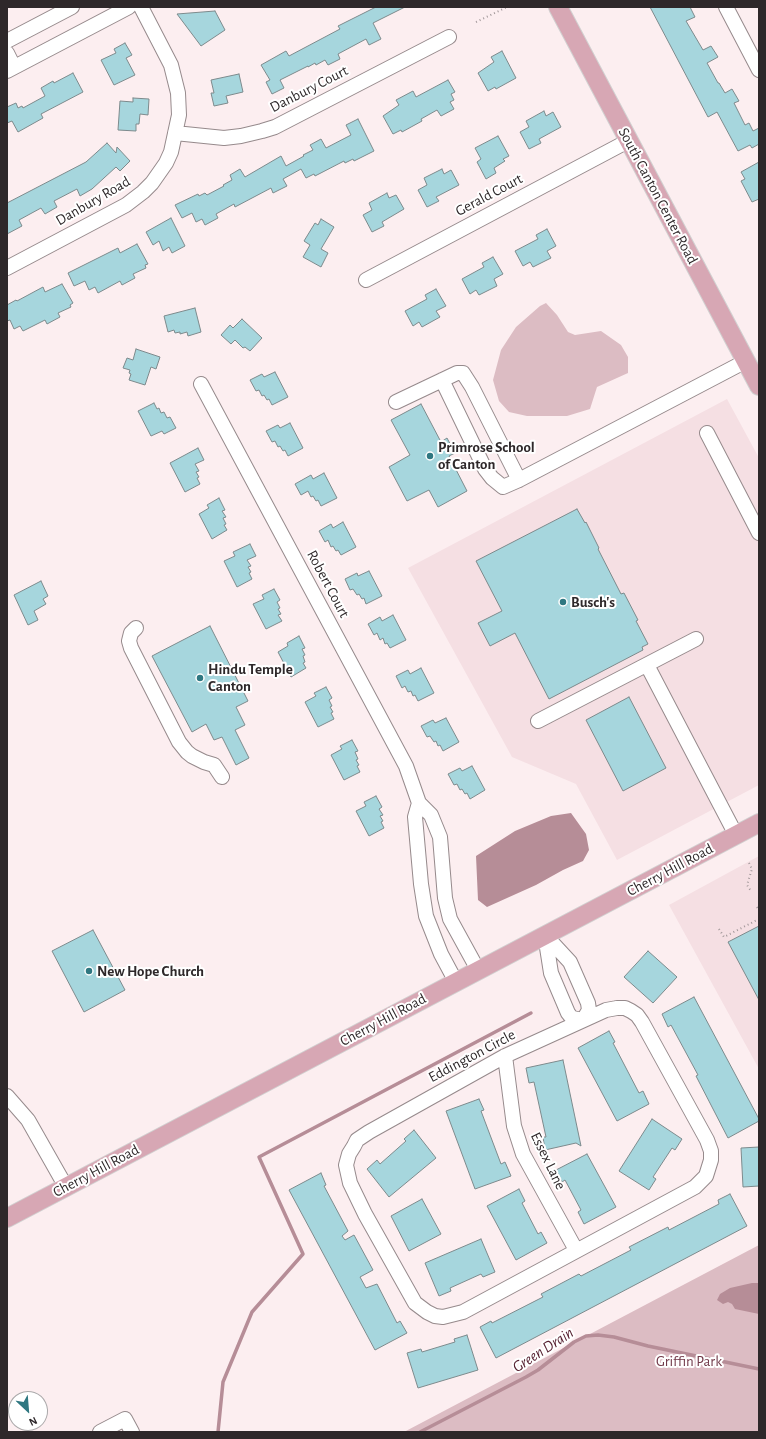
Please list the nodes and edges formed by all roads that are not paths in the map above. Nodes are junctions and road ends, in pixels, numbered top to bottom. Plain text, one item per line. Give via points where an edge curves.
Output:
1 (72, 7) edge
2 (129, 7) edge
3 (141, 7) edge
4 (558, 7) edge
5 (726, 7) edge
6 (449, 36) dead end
7 (7, 41) edge
8 (7, 53) edge
9 (11, 69) edge
10 (759, 70) edge
11 (175, 134) junction
12 (628, 141) junction
13 (7, 268) edge
14 (366, 280) dead end
15 (746, 361) junction
16 (442, 380) junction
17 (201, 384) dead end
18 (759, 386) edge
19 (396, 402) dead end
20 (706, 433) dead end
21 (520, 480) junction
22 (759, 533) edge
23 (136, 628) dead end
24 (696, 639) dead end
25 (648, 665) junction
26 (538, 721) dead end
27 (222, 777) dead end
28 (419, 803) junction
29 (759, 823) edge
30 (736, 835) junction
31 (545, 935) junction
32 (478, 970) junction
33 (456, 982) junction
34 (584, 1020) junction
35 (505, 1056) junction
36 (7, 1096) edge
37 (66, 1187) junction
38 (7, 1218) edge
39 (576, 1250) junction
40 (100, 1432) edge
41 (132, 1432) edge

1 - 7 street
2 - 9 street
3 - 11 street, Danbury Road via 175,77 179,115
4 - 12 main road, South Canton Center Road
5 - 10 street
6 - 11 street, Danbury Court via 275,127 224,138
8 - 9 street
11 - 13 street, Danbury Road via 166,163 143,192 126,205
12 - 14 street, Gerald Court
12 - 15 main road, South Canton Center Road
15 - 18 main road, South Canton Center Road
15 - 21 street
16 - 19 street
16 - 21 street via 485,469 492,478 503,487
16 - 21 street via 463,373
17 - 28 street, Robert Court via 406,766
20 - 22 street
23 - 27 street via 128,641 179,742 192,756 214,765
24 - 25 street
25 - 26 street
25 - 30 street
28 - 32 street, Robert Court via 431,814 440,837 445,898 450,919
28 - 33 street, Robert Court via 415,817 426,916 441,954
29 - 30 main road, Cherry Hill Road
30 - 31 main road, Cherry Hill Road
31 - 32 main road, Cherry Hill Road
31 - 34 street via 570,962 590,1010
31 - 34 street via 551,973 568,1014 572,1018
32 - 33 main road, Cherry Hill Road
33 - 37 main road, Cherry Hill Road
34 - 35 street, Eddington Circle
34 - 39 street, Eddington Circle via 617,1008 625,1008 637,1015 707,1140 711,1160 706,1176 695,1187
35 - 39 street, Essex Lane via 514,1126 523,1154
35 - 39 street, Eddington Circle via 357,1140 346,1165 350,1183 415,1303 434,1316 443,1317 463,1312
36 - 37 street via 28,1120
37 - 38 main road, Cherry Hill Road
40 - 41 street via 125,1419

